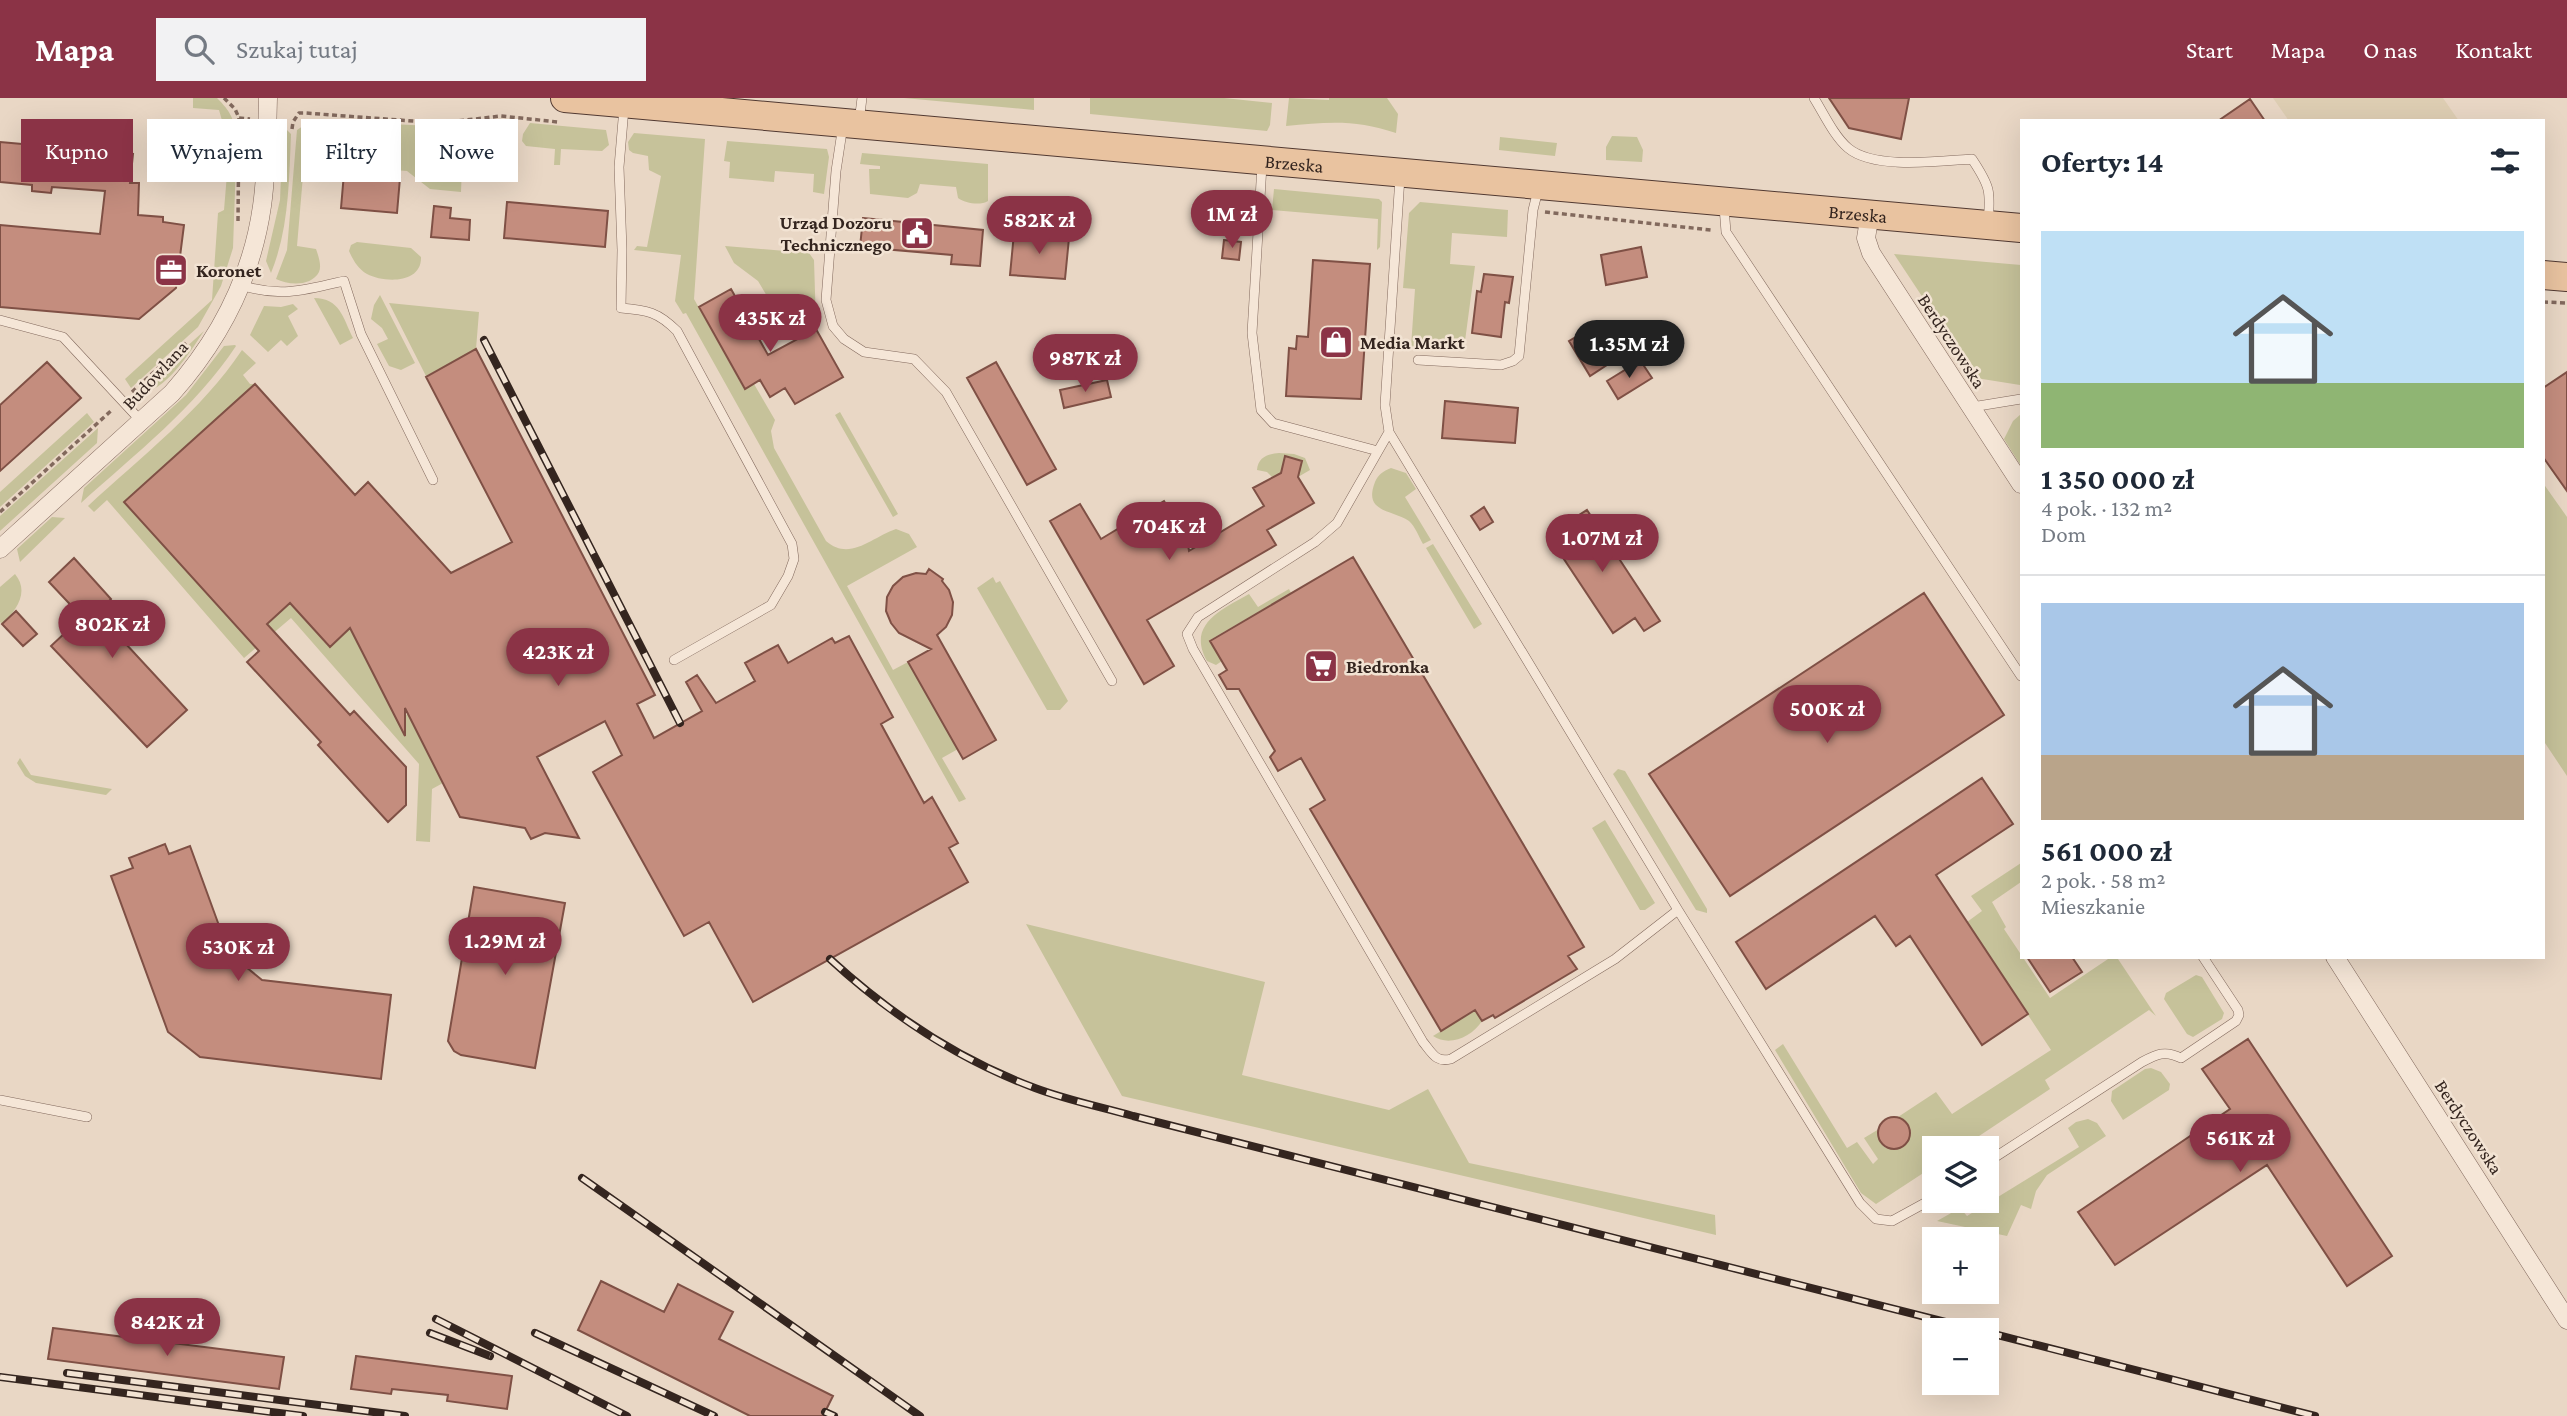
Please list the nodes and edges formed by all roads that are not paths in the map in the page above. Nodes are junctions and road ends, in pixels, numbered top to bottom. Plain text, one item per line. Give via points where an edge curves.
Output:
1 (268, 98) edge
2 (1814, 98) edge
3 (625, 104) junction
4 (566, 110) edge
5 (855, 115) edge
6 (1262, 160) junction
7 (1401, 172) junction
8 (1536, 197) junction
9 (1723, 201) junction
10 (1870, 214) junction
11 (1988, 225) junction
12 (2020, 228) edge
13 (2545, 275) edge
14 (2567, 277) edge
15 (241, 285) junction
16 (0, 320) edge
17 (1418, 360) dead end
18 (2020, 399) edge
19 (1970, 407) junction
20 (141, 421) junction
21 (1389, 432) junction
22 (1378, 451) junction
23 (433, 480) dead end
24 (2020, 482) edge
25 (0, 549) edge
26 (674, 660) dead end
27 (2020, 674) edge
28 (1112, 681) dead end
29 (1678, 910) junction
30 (2204, 959) edge
31 (2336, 959) edge
32 (0, 1100) edge
33 (87, 1117) dead end
34 (1999, 1155) edge
35 (1922, 1205) edge
36 (2567, 1320) edge

1 - 15 street, Budowlana via 262,207
2 - 11 lane via 1845,146 1855,153 1885,160 1972,159 1988,183
3 - 4 main road, Brzeska
3 - 5 main road, Brzeska
3 - 26 lane via 619,167 621,308 646,310 677,331 792,544 794,559 771,605
5 - 6 main road, Brzeska
5 - 28 lane via 836,171 826,300 833,326 844,340 864,352 914,359 946,391
6 - 7 main road, Brzeska
6 - 22 lane via 1252,334 1261,410 1273,423
7 - 8 main road, Brzeska
7 - 21 lane via 1385,405
8 - 9 main road, Brzeska
8 - 17 lane via 1519,356 1501,365
9 - 10 main road, Brzeska
9 - 27 lane via 1726,232
10 - 11 main road, Brzeska
10 - 19 street, Berdyczowska via 1866,238 1871,253
11 - 12 main road, Brzeska
13 - 14 main road
15 - 20 street, Budowlana via 226,320 192,371
15 - 23 lane via 288,294 344,281 361,334
16 - 20 lane via 63,337
18 - 19 lane
19 - 24 street, Berdyczowska
20 - 25 street, Budowlana
21 - 22 lane
21 - 29 lane
22 - 29 lane via 1337,523 1198,617 1187,634 1423,1042 1437,1059 1451,1059 1615,959
29 - 35 lane via 1860,1203 1876,1219 1892,1221
30 - 34 lane via 2238,1010 2236,1021 2181,1058 2169,1052 2142,1062
31 - 36 street, Berdyczowska
32 - 33 lane

